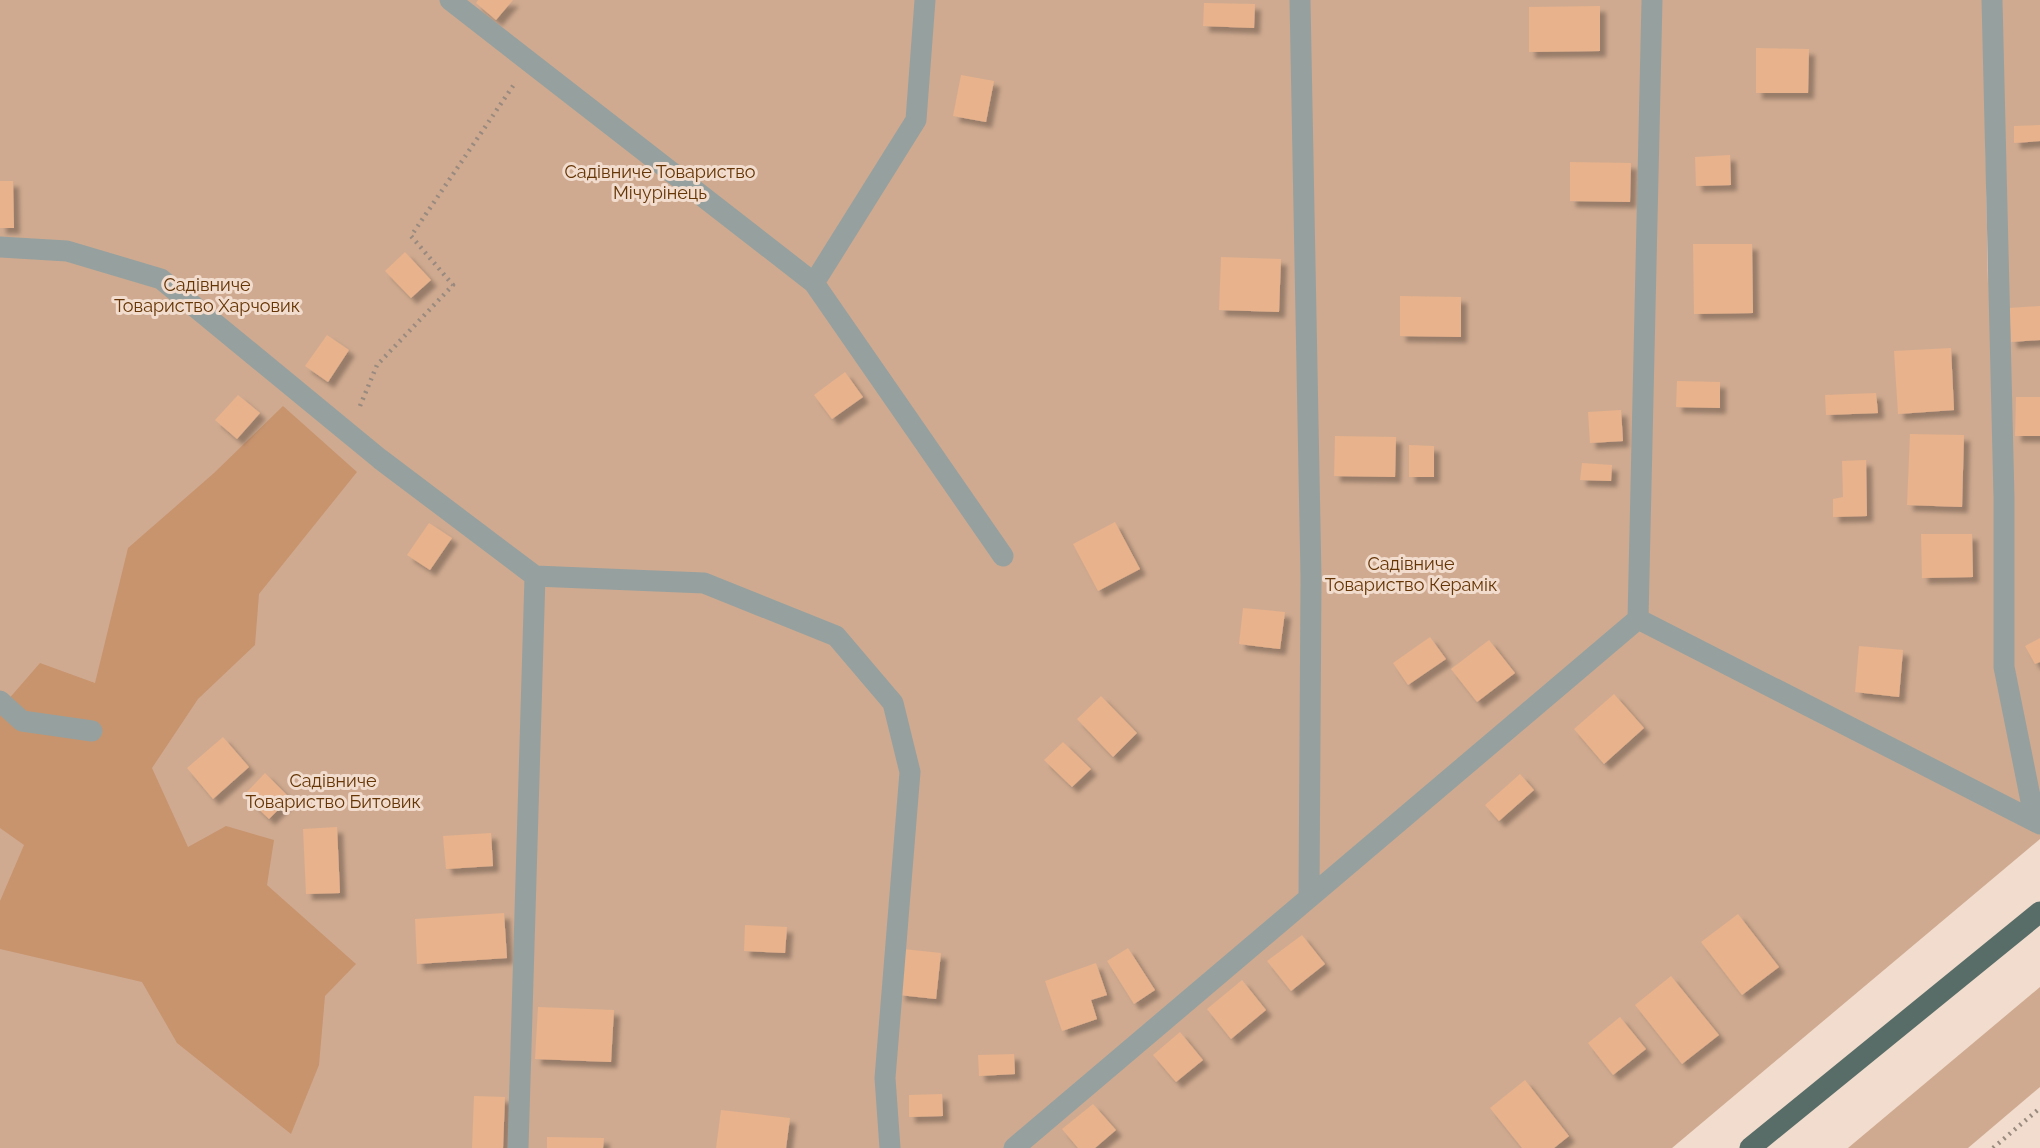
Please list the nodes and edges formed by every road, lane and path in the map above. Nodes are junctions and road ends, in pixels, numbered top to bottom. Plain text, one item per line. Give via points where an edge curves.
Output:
1 (450, 0) edge
2 (925, 0) edge
3 (1300, 0) edge
4 (1652, 0) edge
5 (1992, 0) edge
6 (529, 62) junction
7 (0, 247) edge
8 (814, 283) junction
9 (348, 433) junction
10 (1003, 556) dead end
11 (535, 576) junction
12 (1638, 619) junction
13 (0, 701) edge
14 (92, 731) dead end
15 (2037, 822) edge
16 (1309, 897) junction
17 (2040, 912) edge
18 (2040, 1108) edge
19 (518, 1148) edge
20 (890, 1148) edge
21 (1014, 1148) edge
22 (1750, 1148) edge
23 (1993, 1148) edge

1 - 6 street
2 - 8 street via 916,121
3 - 16 street via 1311,579
4 - 12 street
5 - 15 street via 2004,667
6 - 8 street
6 - 9 path via 411,236 453,285 377,365
7 - 9 street via 67,251 162,279
8 - 10 street
9 - 11 street
11 - 19 street
11 - 20 street via 704,583 836,636 893,703 910,772 885,1078
12 - 15 street
12 - 16 street
13 - 14 street via 22,721
16 - 21 street
17 - 22 main road
18 - 23 path

